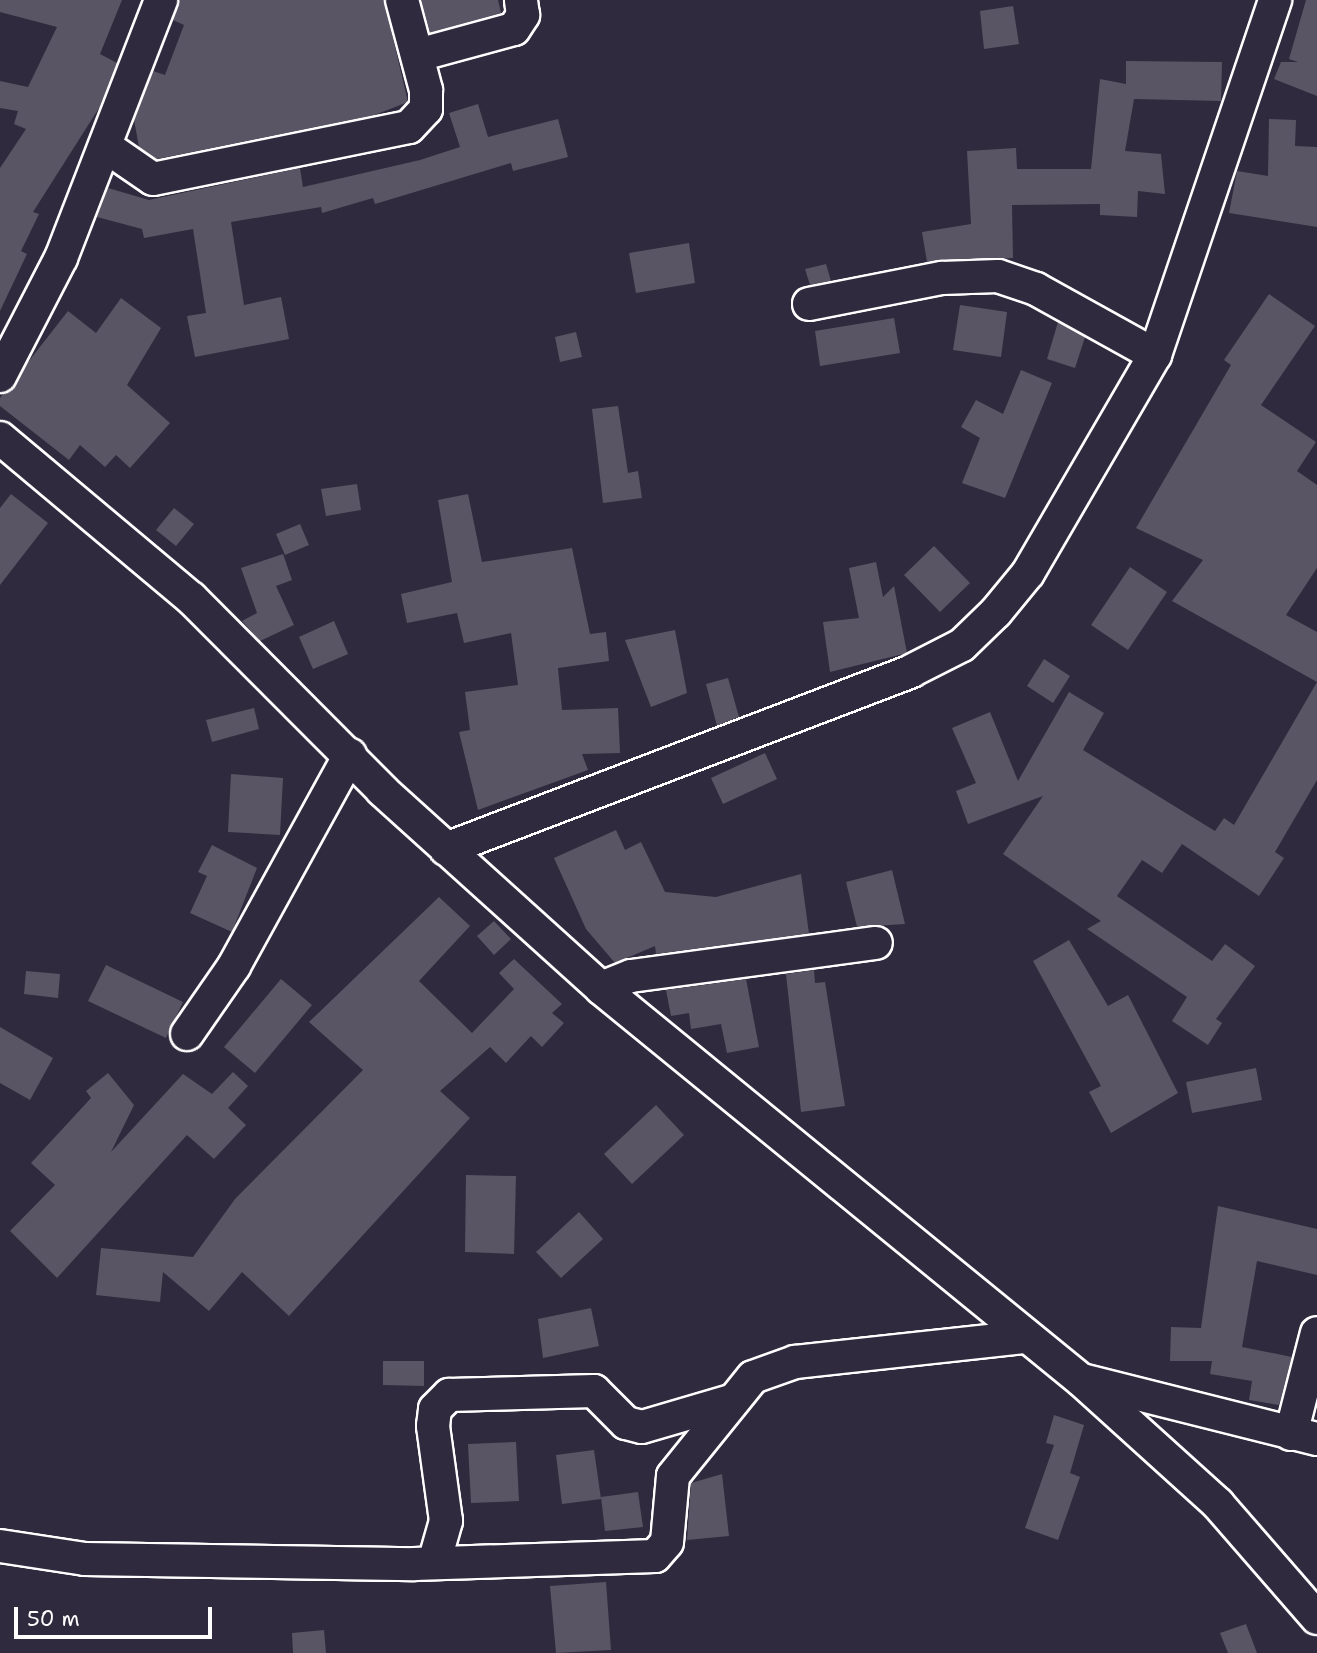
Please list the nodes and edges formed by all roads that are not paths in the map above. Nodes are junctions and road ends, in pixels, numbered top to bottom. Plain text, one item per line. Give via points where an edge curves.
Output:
1 (161, 0) edge
2 (401, 0) edge
3 (521, 0) edge
4 (1275, 0) edge
5 (418, 55) junction
6 (105, 146) junction
7 (809, 304) dead end
8 (1155, 355) junction
9 (0, 376) edge
10 (0, 438) edge
11 (350, 755) junction
12 (446, 849) junction
13 (876, 943) dead end
14 (601, 988) junction
15 (187, 1034) dead end
16 (1317, 1333) edge
17 (1024, 1337) junction
18 (1081, 1380) junction
19 (730, 1401) junction
20 (1304, 1437) edge
21 (0, 1546) edge
22 (434, 1563) junction
23 (1317, 1618) edge

1 - 6 street
2 - 5 street
3 - 5 street via 523,15 514,29
4 - 8 street
5 - 6 street via 426,109 409,127 153,179
6 - 9 street via 61,258
7 - 8 street via 942,278 998,276 1035,289
8 - 12 street via 1028,573 962,645 911,671
10 - 11 street via 191,598
11 - 12 street
11 - 15 street via 234,966
12 - 14 street
13 - 14 street via 631,976
14 - 17 street
16 - 20 street
17 - 18 street
17 - 19 street via 795,1362 753,1377
18 - 20 street
18 - 23 street via 1218,1504
19 - 22 street via 673,1476 667,1542 655,1556
19 - 22 street via 642,1427 626,1423 594,1391 449,1395 435,1409 433,1426 446,1521
21 - 22 street via 85,1559

